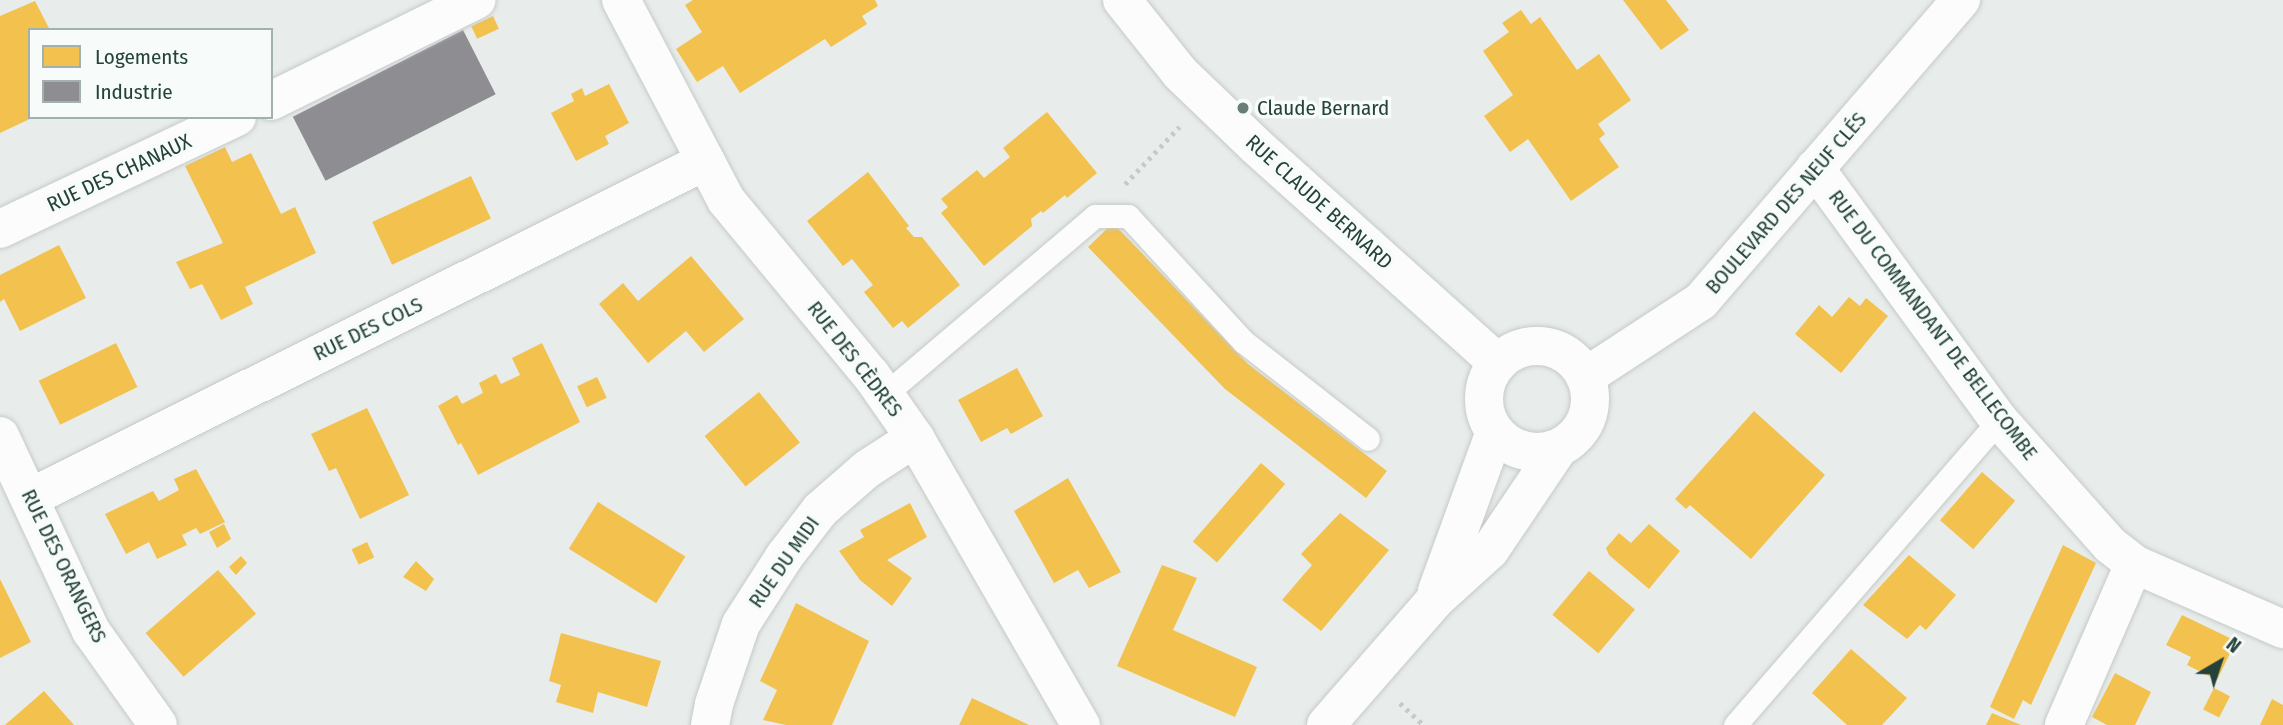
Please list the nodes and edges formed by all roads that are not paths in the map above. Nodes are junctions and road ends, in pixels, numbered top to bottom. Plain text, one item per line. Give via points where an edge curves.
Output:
1 (476, 0) edge
2 (621, 0) edge
3 (1122, 0) edge
4 (1961, 0) edge
5 (273, 100) edge
6 (233, 119) edge
7 (705, 162) junction
8 (1815, 168) junction
9 (0, 229) edge
10 (1498, 363) junction
11 (1585, 377) junction
12 (884, 395) junction
13 (1999, 420) junction
14 (1495, 432) junction
15 (0, 436) edge
16 (915, 438) junction
17 (1368, 439) dead end
18 (1558, 449) junction
19 (30, 497) junction
20 (2134, 564) junction
21 (1434, 601) junction
22 (2283, 629) edge
23 (158, 725) edge
24 (710, 725) edge
25 (1081, 725) edge
26 (1326, 725) edge
27 (1735, 725) edge
28 (2064, 725) edge

1 - 5 street
2 - 7 street, RUE DES CÈDRES
3 - 10 street, RUE CLAUDE BERNARD via 1180,73
4 - 8 street, BOULEVARD DES NEUF CLÉS
6 - 9 street, RUE DES CHANAUX
7 - 12 street, RUE DES CÈDRES via 726,200
7 - 19 street, RUE DES COLS
8 - 11 street, BOULEVARD DES NEUF CLÉS via 1701,301
8 - 13 street, RUE DU COMMANDANT DE BELLECOMBE
10 - 11 street via 1512,352 1545,346 1576,362
10 - 14 street via 1489,375 1484,397 1487,419
11 - 18 street via 1590,393 1583,426
12 - 16 street, RUE DES CÈDRES
12 - 17 lane via 1095,216 1128,216 1244,342
13 - 20 street, RUE DU COMMANDANT DE BELLECOMBE via 2110,545
13 - 27 lane
14 - 18 street via 1524,451
14 - 21 street
15 - 19 street, RUE DES ORANGERS
16 - 24 street, RUE DU MIDI via 867,469 820,510 784,557 741,624
16 - 25 street, RUE DES CÈDRES
18 - 21 street via 1490,550
19 - 23 street, RUE DES ORANGERS via 91,631
20 - 22 street, RUE DU COMMANDANT DE BELLECOMBE
20 - 28 street
21 - 26 street

